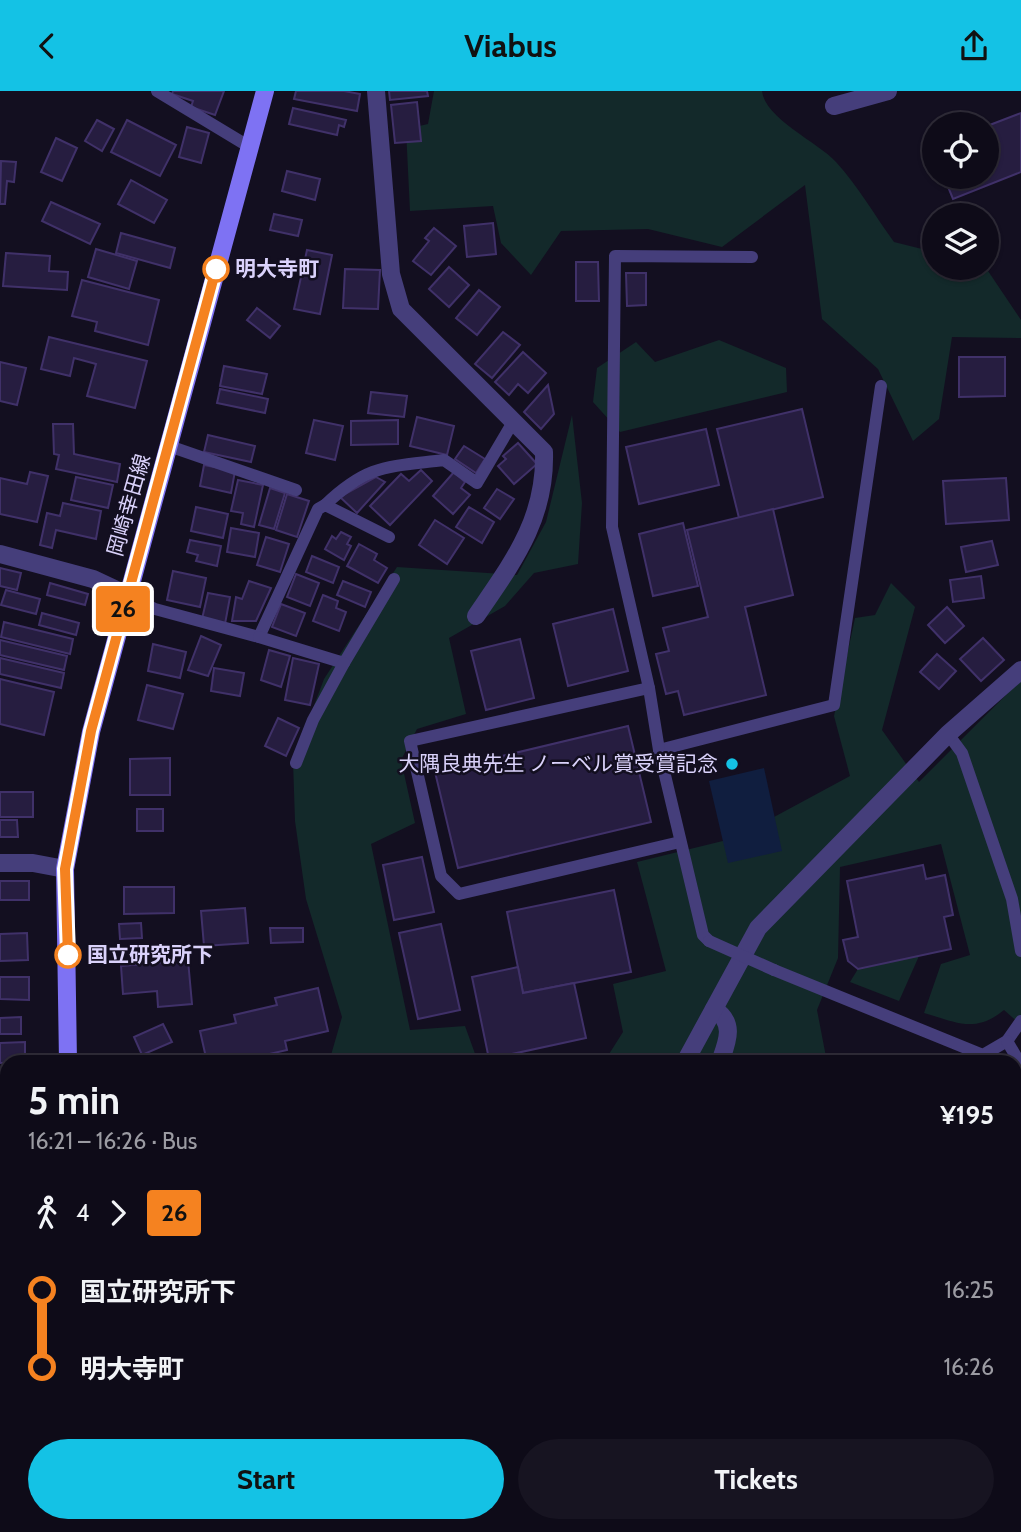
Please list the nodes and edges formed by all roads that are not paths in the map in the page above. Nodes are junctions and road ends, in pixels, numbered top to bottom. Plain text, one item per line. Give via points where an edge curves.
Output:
1 (157, 91) edge
2 (265, 91) edge
3 (376, 91) edge
4 (888, 91) edge
5 (834, 106) dead end
6 (248, 146) junction
7 (752, 257) dead end
8 (881, 386) dead end
9 (513, 422) junction
10 (169, 446) junction
11 (296, 490) dead end
12 (325, 505) junction
13 (389, 537) dead end
14 (0, 554) edge
15 (394, 579) dead end
16 (127, 595) junction
17 (476, 616) dead end
18 (259, 637) junction
19 (344, 663) junction
20 (1021, 670) edge
21 (649, 688) junction
22 (948, 733) junction
23 (659, 750) junction
24 (296, 764) dead end
25 (680, 842) junction
26 (0, 863) edge
27 (65, 869) junction
28 (1021, 951) edge
29 (714, 1009) junction
30 (1021, 1021) edge
31 (1007, 1041) junction
32 (68, 1055) edge
33 (689, 1055) edge
34 (722, 1055) edge
35 (1015, 1055) edge

1 - 6 lane
2 - 6 main road, 岡崎幸田線
3 - 9 street via 391,274 401,309
4 - 5 street
6 - 10 main road, 岡崎幸田線
7 - 21 lane via 615,256 612,527
8 - 23 lane via 834,705
9 - 12 lane via 477,483 444,460 410,464 370,471
9 - 17 street via 544,452 545,477 531,529
10 - 11 lane
10 - 16 main road, 岡崎幸田線
12 - 13 lane
12 - 18 lane via 313,519
14 - 16 street via 93,579
15 - 19 lane
16 - 18 lane via 155,609
16 - 27 main road, 岡崎幸田線 via 91,731
18 - 19 lane
19 - 24 lane via 313,720
20 - 22 street
21 - 23 lane
21 - 25 lane via 410,741 441,876 459,894
22 - 28 lane via 962,753 1012,899
22 - 29 street via 758,928
23 - 25 lane
25 - 31 lane, bridge via 703,935 709,941 983,1055
26 - 27 street
27 - 32 main road, 岡崎幸田線
29 - 33 street
29 - 34 street via 723,1015 730,1034
30 - 31 lane
31 - 35 lane

